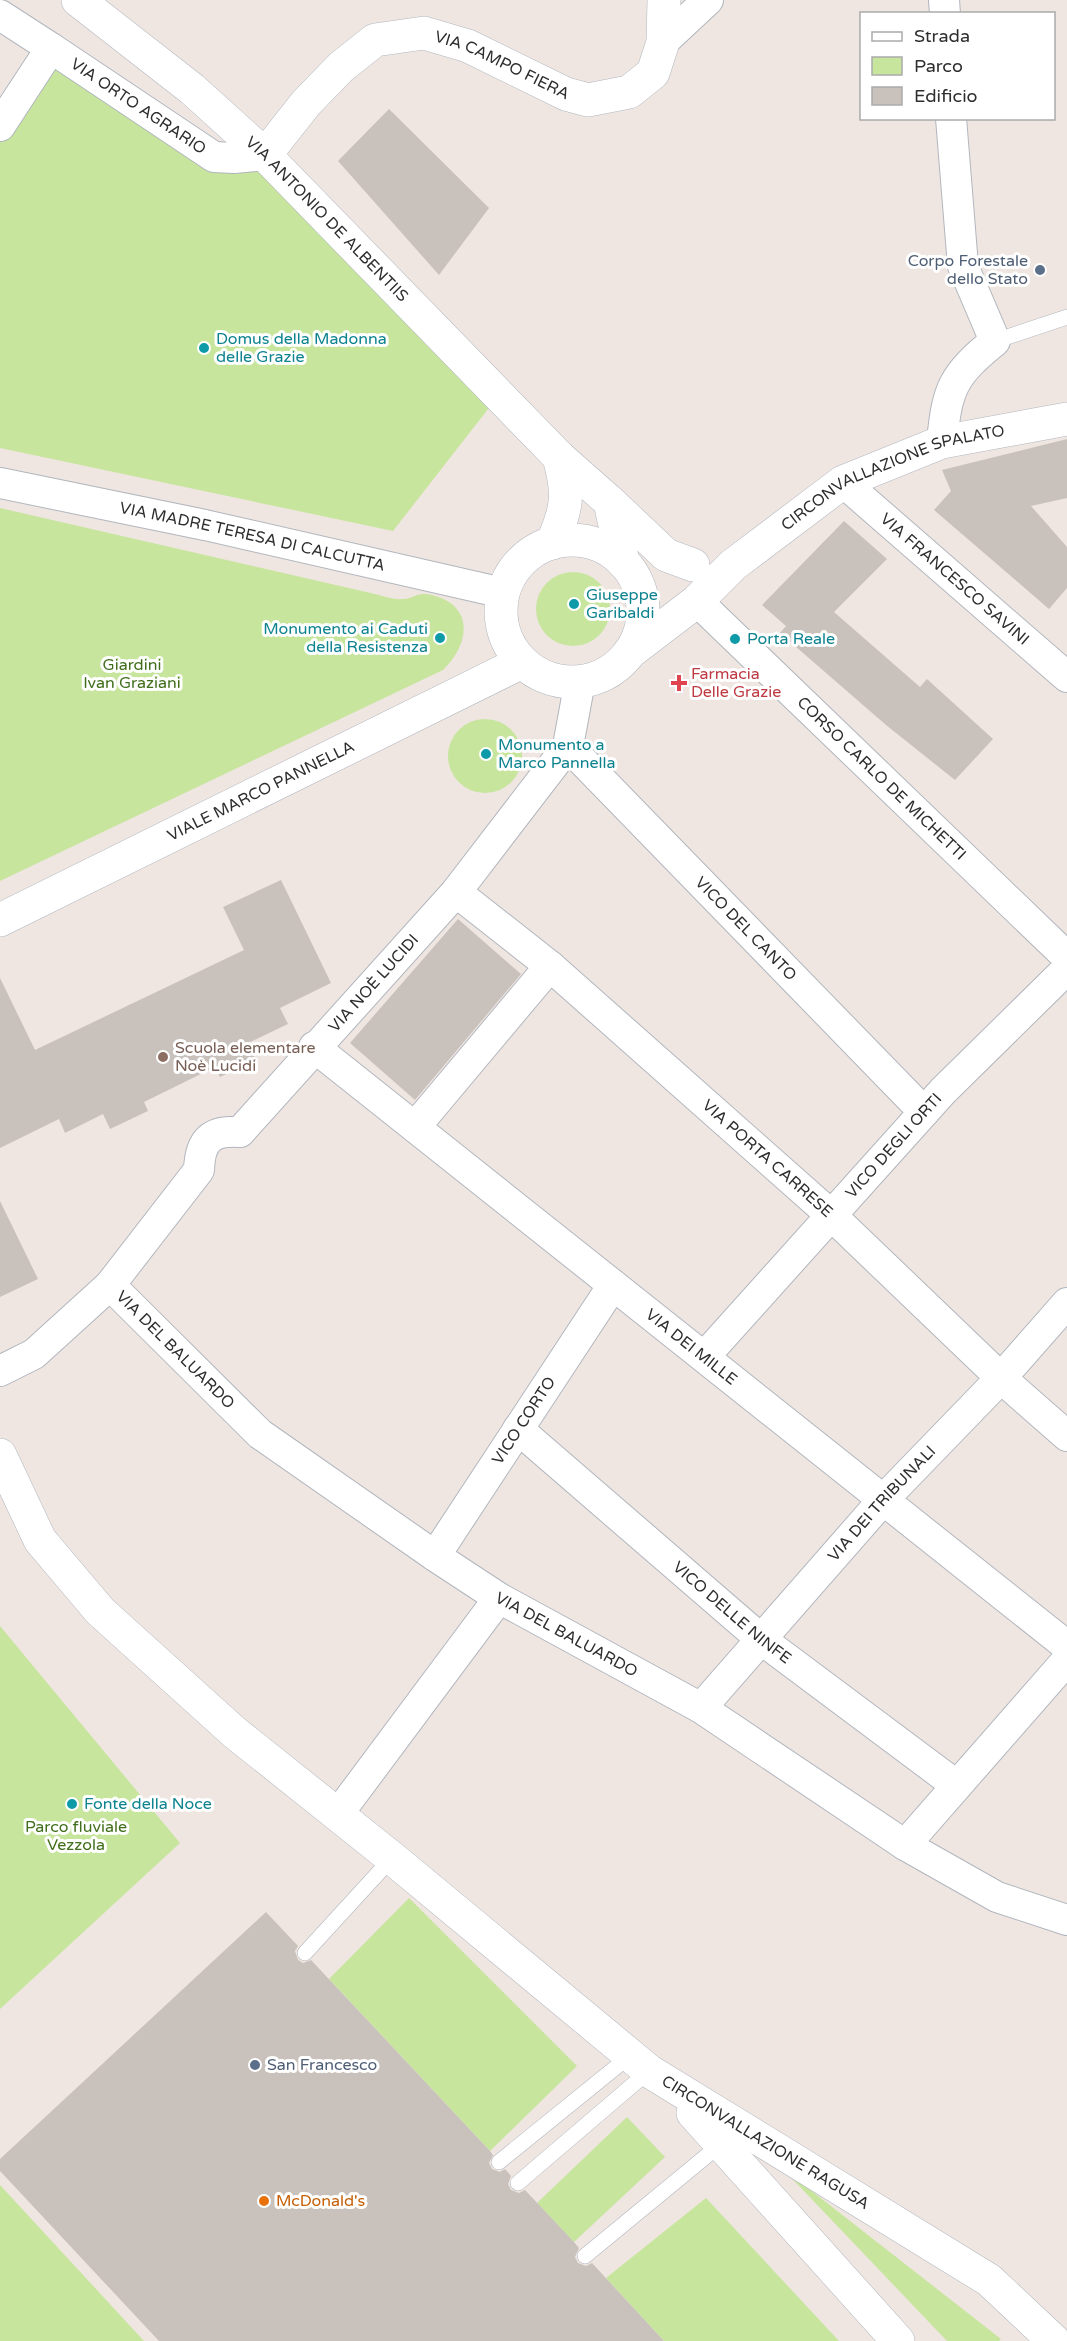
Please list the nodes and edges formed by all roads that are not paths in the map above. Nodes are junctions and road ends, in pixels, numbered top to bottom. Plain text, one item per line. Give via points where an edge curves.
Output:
1 (78, 0) edge
2 (664, 0) edge
3 (708, 0) edge
4 (0, 15) edge
5 (663, 42) junction
6 (51, 48) junction
7 (951, 120) edge
8 (0, 126) edge
9 (265, 155) junction
10 (1067, 317) edge
11 (995, 341) junction
12 (1067, 419) edge
13 (942, 442) junction
14 (559, 456) junction
15 (843, 482) junction
16 (0, 483) edge
17 (610, 502) junction
18 (552, 543) junction
19 (693, 565) junction
20 (733, 565) junction
21 (630, 572) junction
22 (503, 593) junction
23 (697, 602) junction
24 (629, 653) junction
25 (522, 662) junction
26 (1067, 677) edge
27 (580, 681) junction
28 (568, 746) junction
29 (456, 892) junction
30 (0, 920) edge
31 (1067, 957) edge
32 (550, 966) junction
33 (1067, 969) edge
34 (314, 1047) junction
35 (924, 1112) junction
36 (415, 1127) junction
37 (831, 1215) junction
38 (110, 1285) junction
39 (613, 1285) junction
40 (1067, 1303) edge
41 (704, 1357) junction
42 (0, 1371) edge
43 (1001, 1378) junction
44 (518, 1429) junction
45 (1067, 1436) edge
46 (0, 1455) edge
47 (884, 1500) junction
48 (435, 1556) junction
49 (499, 1598) junction
50 (762, 1640) junction
51 (1067, 1646) edge
52 (1067, 1660) edge
53 (701, 1708) junction
54 (956, 1785) junction
55 (338, 1814) junction
56 (906, 1845) junction
57 (392, 1858) junction
58 (1067, 1920) edge
59 (305, 1953) dead end
60 (649, 2070) junction
61 (721, 2144) junction
62 (499, 2162) dead end
63 (518, 2183) dead end
64 (585, 2256) dead end
65 (898, 2341) edge
66 (1054, 2341) edge

1 - 9 main road, VIA ANTONIO DE ALBENTIIS via 192,89
2 - 5 main road
3 - 5 street, VIA CAMPO FIERA
4 - 6 street, VIA ORTO AGRARIO
5 - 9 main road, VIA CAMPO FIERA via 653,73 629,92 588,100 566,94 468,46 441,37 424,33 375,40 306,103
6 - 8 street
6 - 9 street, VIA ORTO AGRARIO via 214,157
7 - 11 street via 963,266
9 - 14 main road, VIA ANTONIO DE ALBENTIIS
10 - 11 lane
11 - 13 street via 969,362 953,382
12 - 13 main road, CIRCONVALLAZIONE SPALATO
13 - 15 main road, CIRCONVALLAZIONE SPALATO
14 - 17 main road, VIA ANTONIO DE ALBENTIIS
14 - 18 main road via 567,500
15 - 20 main road, CIRCONVALLAZIONE SPALATO
15 - 26 street, VIA FRANCESCO SAVINI
16 - 22 street, VIA MADRE TERESA DI CALCUTTA
17 - 19 main road, VIA ANTONIO DE ALBENTIIS via 666,555
17 - 21 main road
18 - 21 main road via 590,543 611,552
18 - 22 main road via 517,565
19 - 20 main road
19 - 21 main road
20 - 23 main road, CIRCONVALLAZIONE SPALATO
21 - 24 main road via 642,599 643,618
22 - 25 main road via 503,630
23 - 24 main road, CIRCONVALLAZIONE SPALATO
23 - 31 street, CORSO CARLO DE MICHETTI
24 - 27 main road via 608,672
25 - 27 main road via 548,678
25 - 30 main road, VIALE MARCO PANNELLA
27 - 28 street, VIA NOÈ LUCIDI
28 - 29 street, VIA NOÈ LUCIDI
28 - 35 street, VICO DEL CANTO
29 - 32 street, VIA PORTA CARRESE
29 - 34 street, VIA NOÈ LUCIDI
32 - 36 street
32 - 37 street, VIA PORTA CARRESE
33 - 35 street, VICO DEGLI ORTI
34 - 36 street, VIA DEI MILLE
34 - 38 street, VIA NOÈ LUCIDI via 240,1132 202,1132 199,1170
35 - 37 street, VICO DEGLI ORTI
36 - 39 street, VIA DEI MILLE
37 - 41 street, VICO DEGLI ORTI
37 - 43 street, VIA PORTA CARRESE
38 - 42 street, VIA NOÈ LUCIDI via 34,1354
38 - 48 street, VIA DEL BALUARDO via 260,1434
39 - 41 street, VIA DEI MILLE
39 - 44 street, VICO CORTO
40 - 43 street, VIA DEI TRIBUNALI
41 - 47 street, VIA DEI MILLE
43 - 45 street, VIA PORTA CARRESE
43 - 47 street, VIA DEI TRIBUNALI
44 - 48 street, VICO CORTO
44 - 50 street, VICO DELLE NINFE
46 - 55 main road via 40,1540 100,1611 234,1732
47 - 50 street, VIA DEI TRIBUNALI
47 - 51 street, VIA DEI MILLE
48 - 49 street, VIA DEL BALUARDO
49 - 53 street, VIA DEL BALUARDO
49 - 55 street
50 - 53 street, VIA DEI TRIBUNALI
50 - 54 street, VICO DELLE NINFE
52 - 54 street
53 - 56 street, VIA DEL BALUARDO
54 - 56 street
55 - 57 main road
56 - 58 street, VIA DEL BALUARDO via 997,1897
57 - 59 lane
57 - 60 main road
60 - 61 main road, CIRCONVALLAZIONE RAGUSA
60 - 62 lane
60 - 63 lane
60 - 66 main road, CIRCONVALLAZIONE RAGUSA via 989,2280
61 - 64 lane
61 - 65 main road, CIRCONVALLAZIONE RAGUSA

